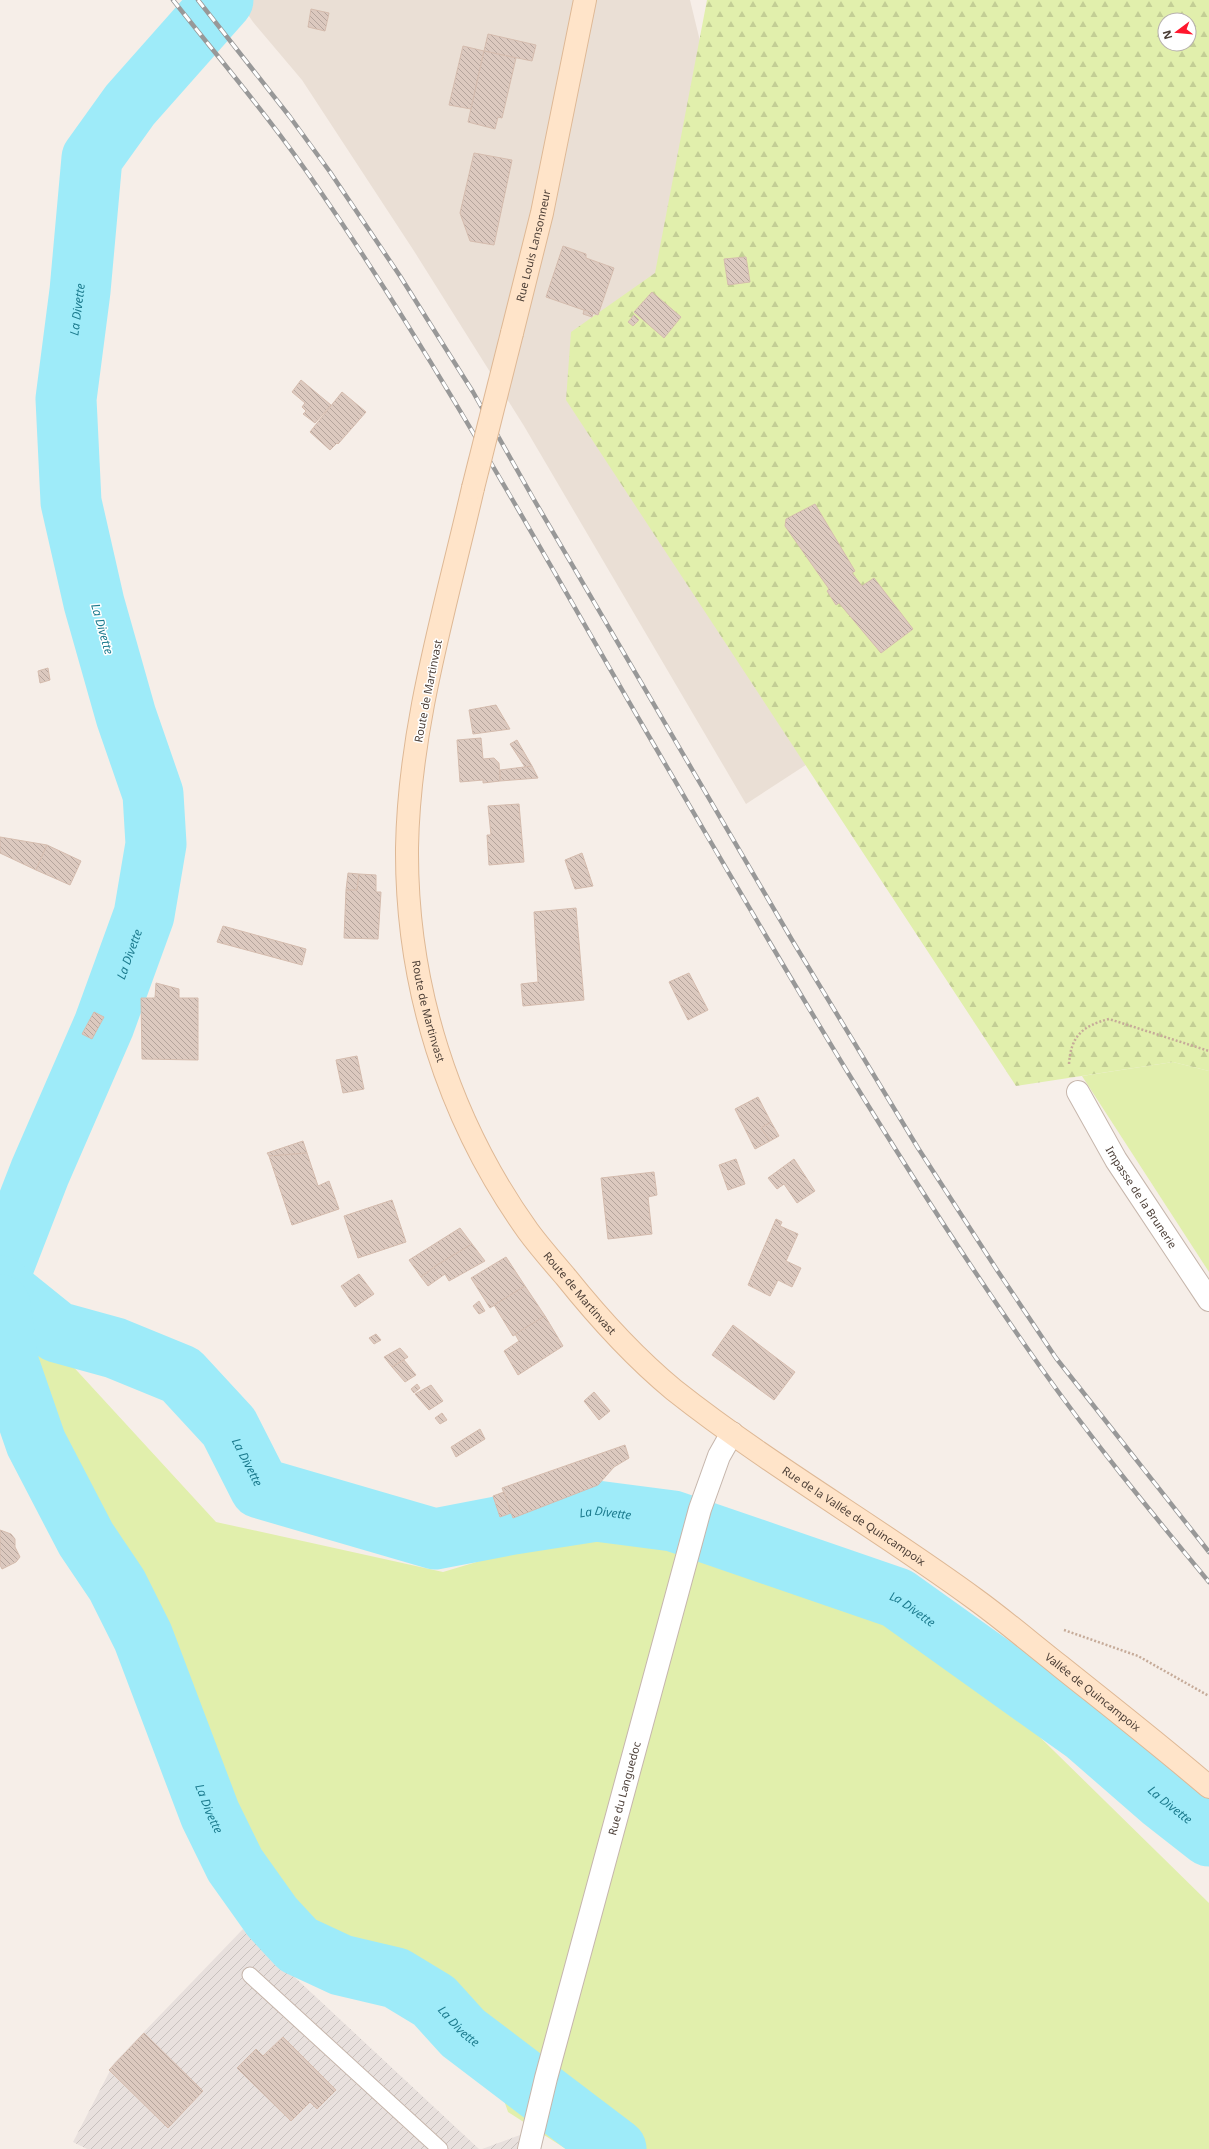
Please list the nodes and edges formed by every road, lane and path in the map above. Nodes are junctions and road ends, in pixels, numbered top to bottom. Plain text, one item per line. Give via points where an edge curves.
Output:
1 (585, 0) edge
2 (473, 488) joint
3 (1209, 1051) edge
4 (1078, 1092) joint
5 (1209, 1300) edge
6 (732, 1433) junction
7 (975, 1599) joint
8 (1057, 1627) dead end
9 (1209, 1696) edge
10 (1209, 1787) edge
11 (250, 1975) dead end
12 (530, 2146) edge
13 (440, 2149) edge

1 - 2 main road, Rue Louis Lansonneur, bridge via 542,214
2 - 6 main road, Route de Martinvast via 428,678 414,761 407,846 411,925 417,972 433,1039 459,1108 480,1154 531,1235 590,1308 648,1366 673,1389
3 - 4 path via 1109,1019 1095,1023 1081,1030 1074,1040 1070,1055 1069,1072
4 - 5 street, Impasse de la Brunerie via 1116,1160
6 - 7 main road, Rue de la Vallée de Quincampoix
6 - 12 street, Rue du Languedoc via 719,1456 700,1510 546,2078
7 - 10 main road, Vallée de Quincampoix
8 - 9 path via 1138,1656
11 - 13 lane

